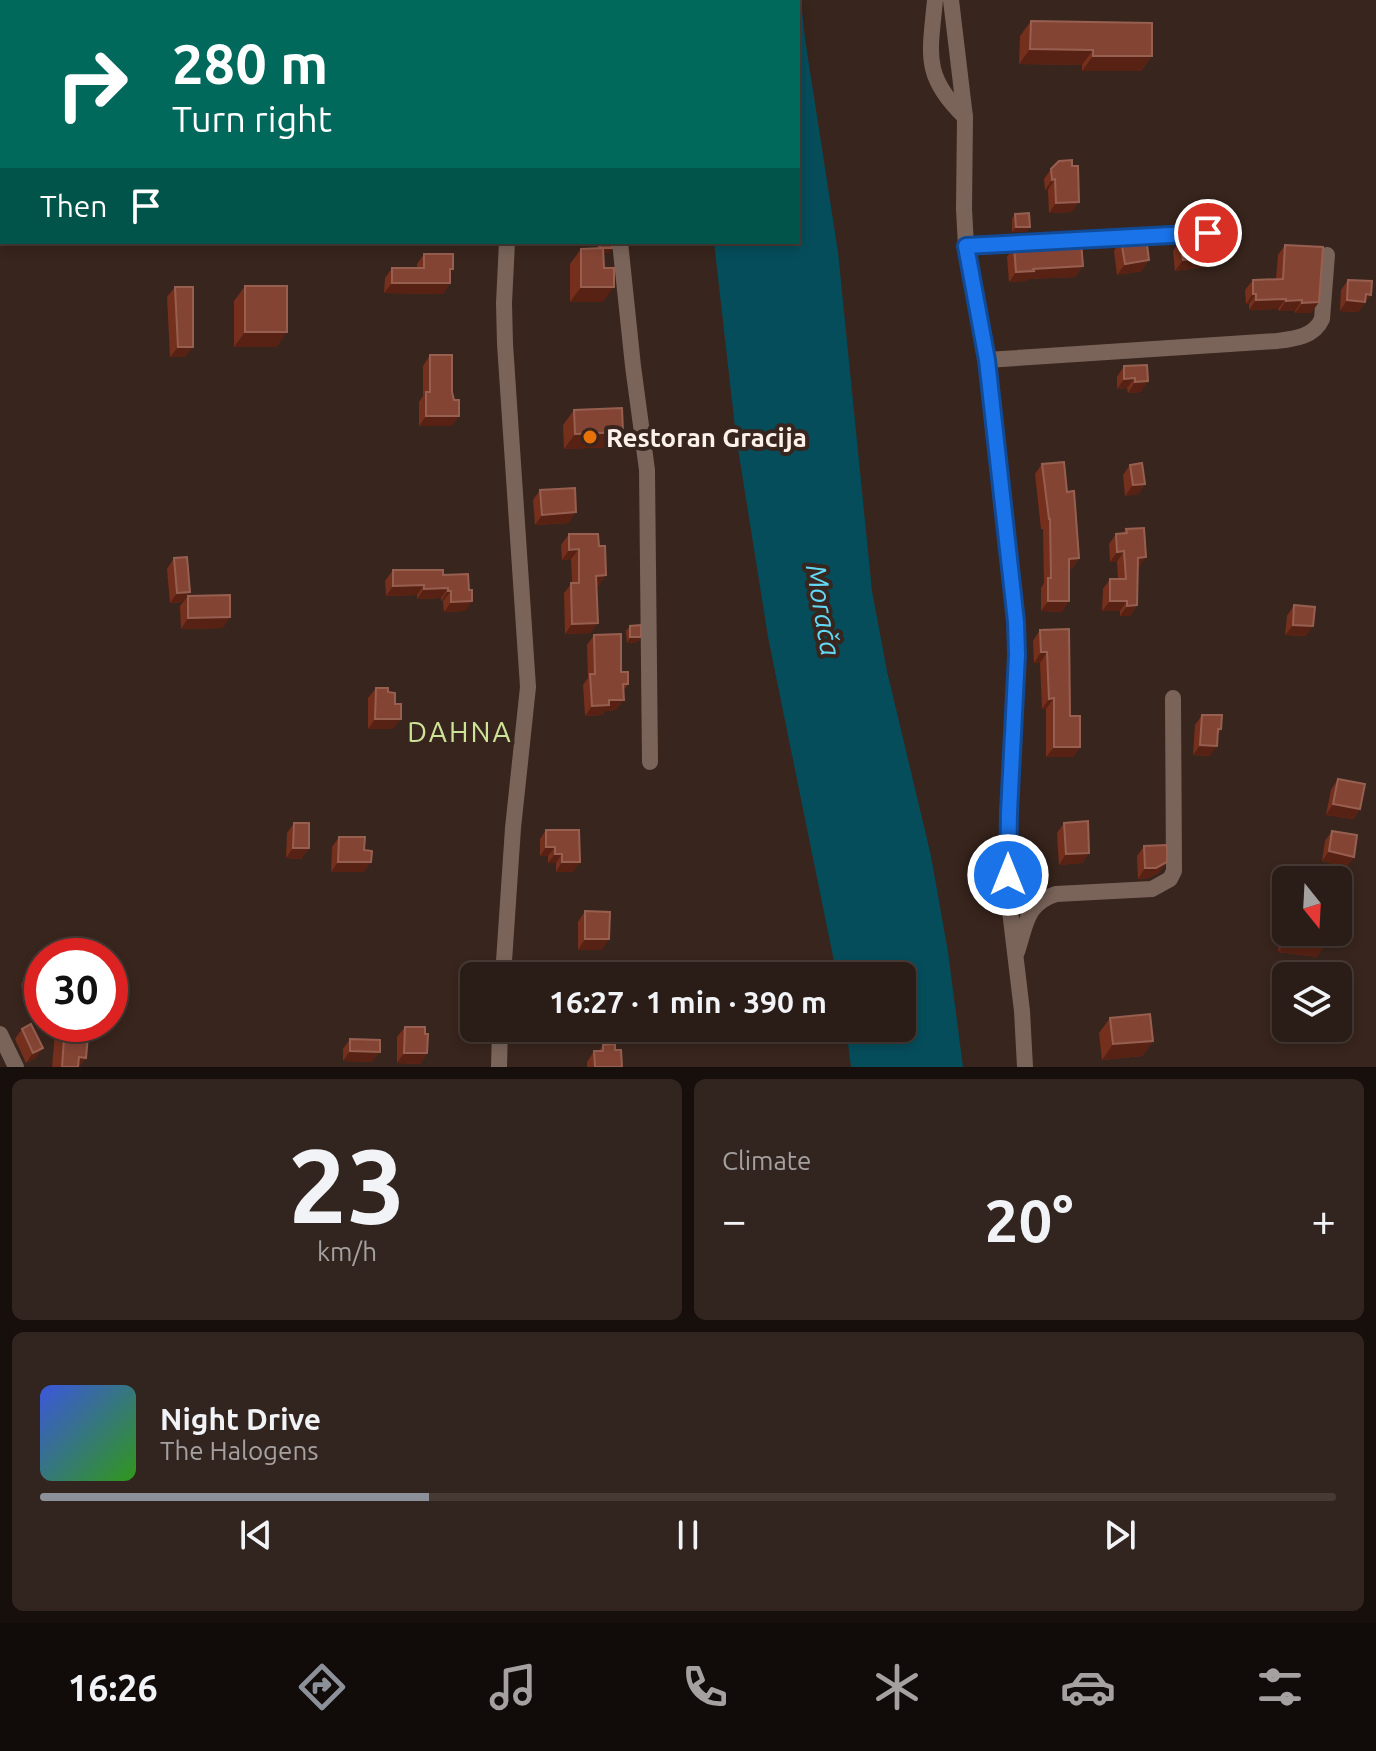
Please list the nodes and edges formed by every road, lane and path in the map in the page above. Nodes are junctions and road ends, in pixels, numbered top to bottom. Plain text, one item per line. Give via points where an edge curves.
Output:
1 (935, 0) edge
2 (951, 0) edge
3 (965, 117) junction
4 (1208, 233) dead end
5 (507, 244) edge
6 (620, 244) edge
7 (966, 246) junction
8 (1327, 255) dead end
9 (987, 360) junction
10 (1173, 698) dead end
11 (650, 762) dead end
12 (1015, 959) junction
13 (504, 962) edge
14 (0, 1034) edge
15 (500, 1042) edge
16 (16, 1067) edge
17 (499, 1067) edge
18 (1025, 1067) edge

1 - 3 street via 930,56 937,82
2 - 3 street
3 - 7 street
4 - 7 street
5 - 13 street via 505,344 528,687
6 - 11 street via 647,470
7 - 9 street
8 - 9 street via 1322,319 1304,336
9 - 12 street via 1016,622 1008,894
10 - 12 street via 1170,879 1152,889 1043,898 1034,905
12 - 18 street
14 - 16 street
15 - 17 street

